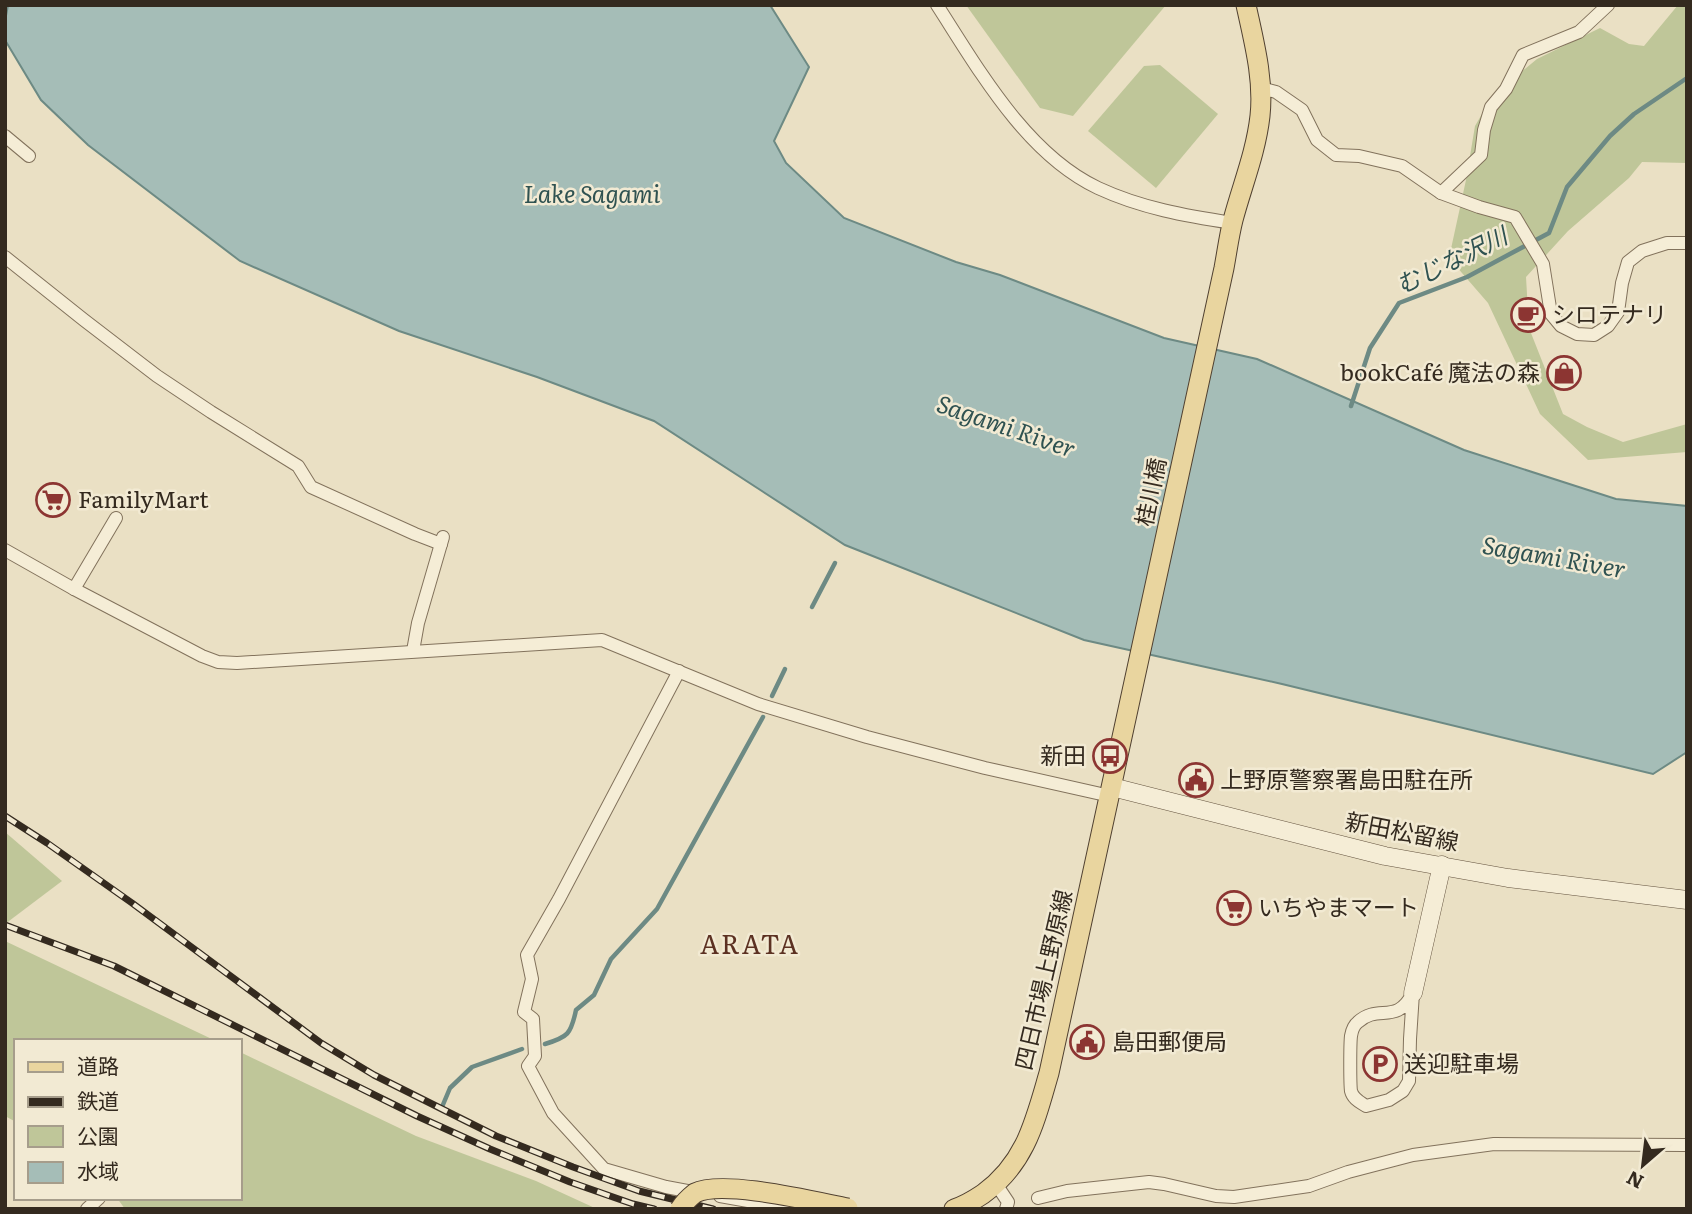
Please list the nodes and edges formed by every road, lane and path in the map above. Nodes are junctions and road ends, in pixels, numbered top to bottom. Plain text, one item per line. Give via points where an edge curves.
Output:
1 (937, 5) edge
2 (1246, 5) edge
3 (1608, 5) edge
4 (1261, 89) junction
5 (5, 136) edge
6 (29, 156) dead end
7 (1441, 193) junction
8 (1233, 223) junction
9 (1687, 243) edge
10 (5, 257) edge
11 (116, 518) dead end
12 (5, 550) edge
13 (74, 589) junction
14 (413, 651) junction
15 (679, 671) junction
16 (1125, 727) joint
17 (1111, 792) junction
18 (1442, 865) junction
19 (1687, 900) edge
20 (1413, 993) junction
21 (1687, 1145) edge
22 (996, 1184) junction
23 (1038, 1198) dead end
24 (851, 1208) edge
25 (680, 1209) edge
26 (792, 1209) edge
27 (954, 1209) edge
28 (1006, 1209) edge

1 - 8 street via 1014,119 1077,176 1139,205
2 - 4 main road
3 - 7 street via 1579,32 1523,55 1491,107 1481,155
4 - 7 street via 1276,92 1302,110 1317,140 1336,156 1402,166
4 - 8 main road via 1260,117
5 - 6 street
7 - 9 street via 1516,217 1543,264 1551,314 1577,334 1594,335 1619,312 1628,262 1642,251 1667,243
8 - 16 main road, 桂川橋
10 - 14 street via 157,376 298,466 311,487 415,534 442,541
11 - 13 street
12 - 13 street
13 - 14 street via 218,662
14 - 15 street via 602,640
15 - 17 street via 758,704 842,730 985,768
15 - 26 street via 527,955 532,979 524,1012 533,1019 536,1056 528,1066 553,1113 604,1169 666,1187
16 - 17 main road, 四日市場上野原線
17 - 18 main road, 新田松留線
17 - 22 main road, 四日市場上野原線 via 1034,1126 1014,1164
18 - 19 main road, 新田松留線 via 1508,878
18 - 20 main road
20 - 20 street via 1409,1081 1389,1100 1366,1106 1351,1092 1355,1024 1367,1015 1397,1012
21 - 23 street via 1494,1144 1413,1155 1309,1186 1234,1197 1149,1182
22 - 27 main road, 四日市場上野原線
22 - 28 street via 1008,1202
24 - 25 main road, bridge via 718,1188 696,1193

